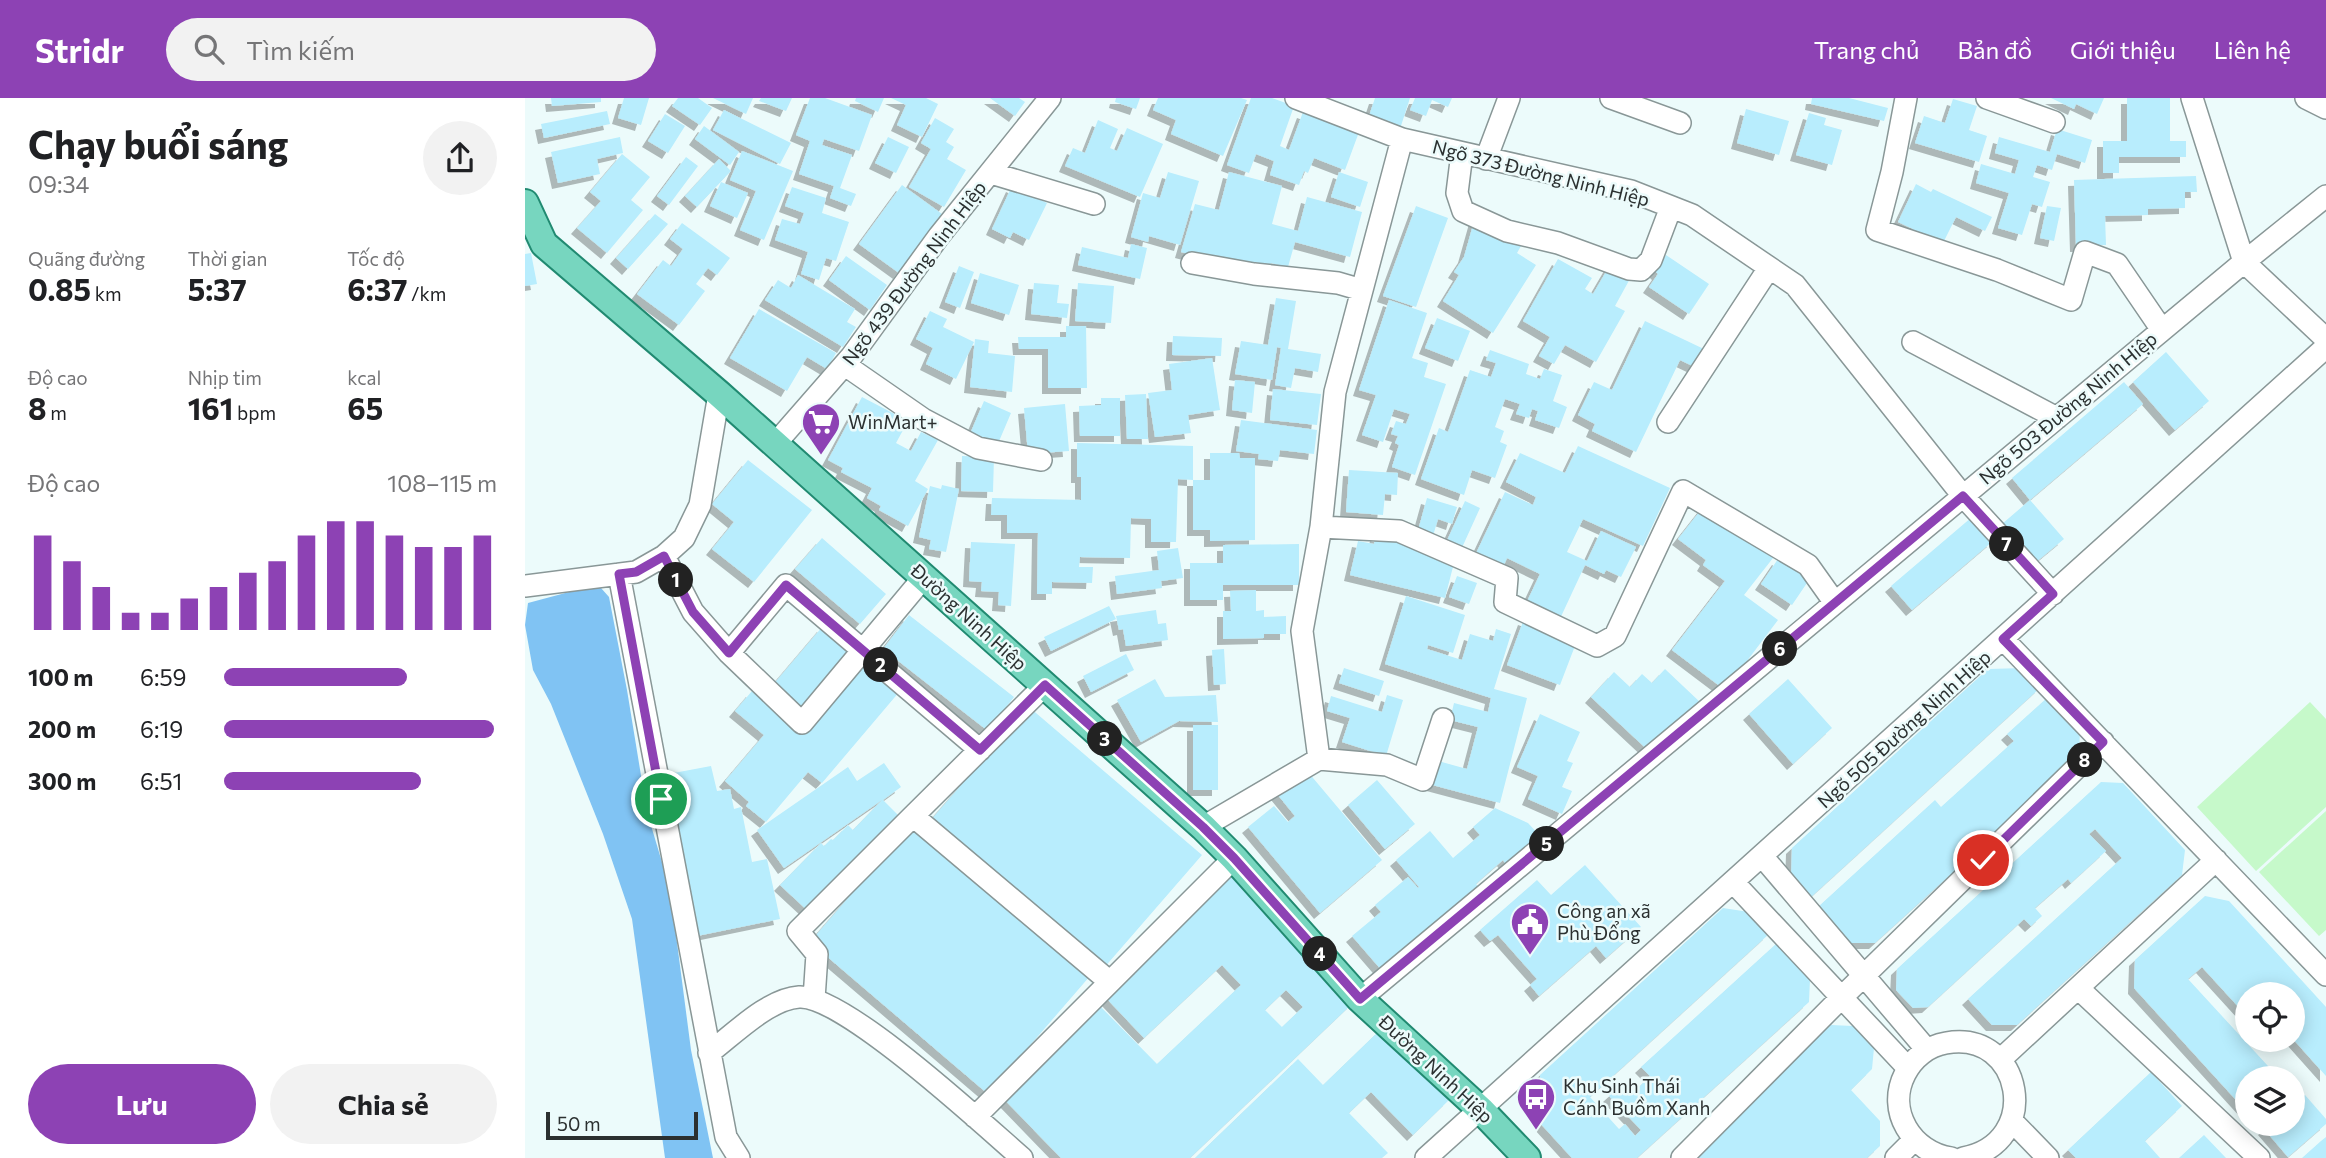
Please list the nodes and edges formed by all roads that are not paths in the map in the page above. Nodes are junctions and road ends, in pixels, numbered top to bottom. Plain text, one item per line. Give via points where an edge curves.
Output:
1 (1050, 98) edge
2 (1296, 98) edge
3 (1509, 98) edge
4 (1611, 98) edge
5 (1906, 98) edge
6 (1987, 98) edge
7 (2192, 98) edge
8 (2307, 98) edge
9 (2326, 108) edge
10 (2054, 122) dead end
11 (1680, 123) dead end
12 (1402, 139) junction
13 (1462, 153) junction
14 (1486, 159) junction
15 (991, 173) junction
16 (2326, 196) edge
17 (525, 203) edge
18 (1094, 204) dead end
19 (1671, 207) junction
20 (2244, 262) junction
21 (1192, 263) dead end
22 (1769, 268) junction
23 (1362, 289) junction
24 (2162, 330) junction
25 (2326, 339) edge
26 (1913, 342) dead end
27 (2326, 347) edge
28 (845, 365) junction
29 (719, 394) junction
30 (2057, 418) junction
31 (1668, 422) dead end
32 (775, 444) junction
33 (1041, 460) dead end
34 (1963, 496) junction
35 (1321, 527) junction
36 (664, 556) junction
37 (619, 574) junction
38 (924, 577) junction
39 (525, 586) edge
40 (2053, 594) junction
41 (1835, 603) junction
42 (2003, 639) junction
43 (863, 650) junction
44 (729, 653) junction
45 (1045, 685) junction
46 (1443, 719) dead end
47 (2103, 742) junction
48 (980, 750) junction
49 (1319, 759) junction
50 (913, 816) junction
51 (1203, 827) junction
52 (1762, 856) junction
53 (1234, 858) junction
54 (2216, 860) junction
55 (1733, 882) junction
56 (2326, 975) edge
57 (1864, 977) junction
58 (1110, 982) junction
59 (2079, 989) junction
60 (1841, 998) junction
61 (814, 999) junction
62 (1360, 999) junction
63 (1927, 1050) junction
64 (709, 1053) junction
65 (2000, 1060) junction
66 (1908, 1068) junction
67 (1481, 1110) junction
68 (975, 1117) junction
69 (2012, 1121) junction
70 (1914, 1140) junction
71 (739, 1158) edge
72 (1022, 1158) edge
73 (1426, 1158) edge
74 (1527, 1158) edge
75 (1682, 1158) edge
76 (1896, 1158) edge
77 (1951, 1158) edge
78 (1963, 1158) edge
79 (2048, 1158) edge
80 (2259, 1158) edge

1 - 15 street, Ngõ 439 Đường Ninh Hiệp
2 - 12 street, Ngõ 373 Đường Ninh Hiệp
3 - 14 street
4 - 11 street
5 - 24 street via 1877,230 2071,300 2085,252 2117,264
6 - 10 street
7 - 20 street
8 - 9 street
12 - 13 street, Ngõ 373 Đường Ninh Hiệp
12 - 23 street
13 - 14 street, Ngõ 373 Đường Ninh Hiệp
13 - 19 street via 1457,193 1463,211 1507,231 1558,243 1629,269 1641,270 1651,260
14 - 19 street, Ngõ 373 Đường Ninh Hiệp via 1630,191
15 - 18 street
15 - 28 street, Ngõ 439 Đường Ninh Hiệp
16 - 20 street, Ngõ 503 Đường Ninh Hiệp
17 - 29 main road, Đường Ninh Hiệp via 544,244
19 - 22 street, Ngõ 373 Đường Ninh Hiệp via 1692,215
20 - 24 street, Ngõ 503 Đường Ninh Hiệp
20 - 25 street
21 - 23 street
22 - 31 street
22 - 34 street, Ngõ 373 Đường Ninh Hiệp via 1795,285
23 - 35 street via 1335,392
24 - 30 street, Ngõ 503 Đường Ninh Hiệp
26 - 30 street
27 - 40 street, Ngõ 505 Đường Ninh Hiệp
28 - 32 street, Ngõ 439 Đường Ninh Hiệp
28 - 33 street via 923,419 978,447
29 - 32 main road, Đường Ninh Hiệp
29 - 36 street via 700,505 684,538
30 - 34 street, Ngõ 503 Đường Ninh Hiệp
32 - 38 main road, Đường Ninh Hiệp
34 - 40 street, Ngõ 373 Đường Ninh Hiệp
34 - 41 street, Ngõ 503 Đường Ninh Hiệp
35 - 41 street via 1399,531 1507,578 1505,602 1597,646 1615,636 1683,491 1808,565
35 - 49 street via 1302,631
36 - 37 street via 636,572
36 - 44 street via 693,612
37 - 39 street
37 - 64 street
38 - 43 street
38 - 45 main road, Đường Ninh Hiệp
40 - 42 street, Ngõ 505 Đường Ninh Hiệp
41 - 62 street, Ngõ 503 Đường Ninh Hiệp
42 - 47 street
42 - 52 street, Ngõ 505 Đường Ninh Hiệp
43 - 44 street via 786,585
43 - 44 street via 803,723
43 - 48 street
45 - 48 street
45 - 51 main road, Đường Ninh Hiệp
46 - 49 street via 1423,780 1387,765
47 - 54 street
47 - 57 street
48 - 50 street
49 - 51 street
50 - 58 street
50 - 61 street via 798,931 817,954
51 - 53 main road, Đường Ninh Hiệp
52 - 55 street, Ngõ 505 Đường Ninh Hiệp
52 - 57 street
53 - 58 street
53 - 62 main road, Đường Ninh Hiệp
54 - 56 street
54 - 59 street
55 - 60 street
55 - 67 street, Ngõ 505 Đường Ninh Hiệp
57 - 60 street
57 - 63 street
58 - 68 street
59 - 65 street
59 - 80 street
60 - 66 street
60 - 75 street
61 - 64 street via 783,1001
61 - 68 street via 855,1021
62 - 67 main road, Đường Ninh Hiệp
63 - 65 street via 1965,1042
63 - 66 street
64 - 71 street via 726,1137
65 - 69 street via 2013,1082
66 - 70 street via 1898,1105
67 - 73 street, Ngõ 505 Đường Ninh Hiệp
67 - 74 main road, Đường Ninh Hiệp
68 - 72 street
69 - 78 street via 1987,1151
69 - 79 street
70 - 76 street
70 - 77 street via 1936,1155

